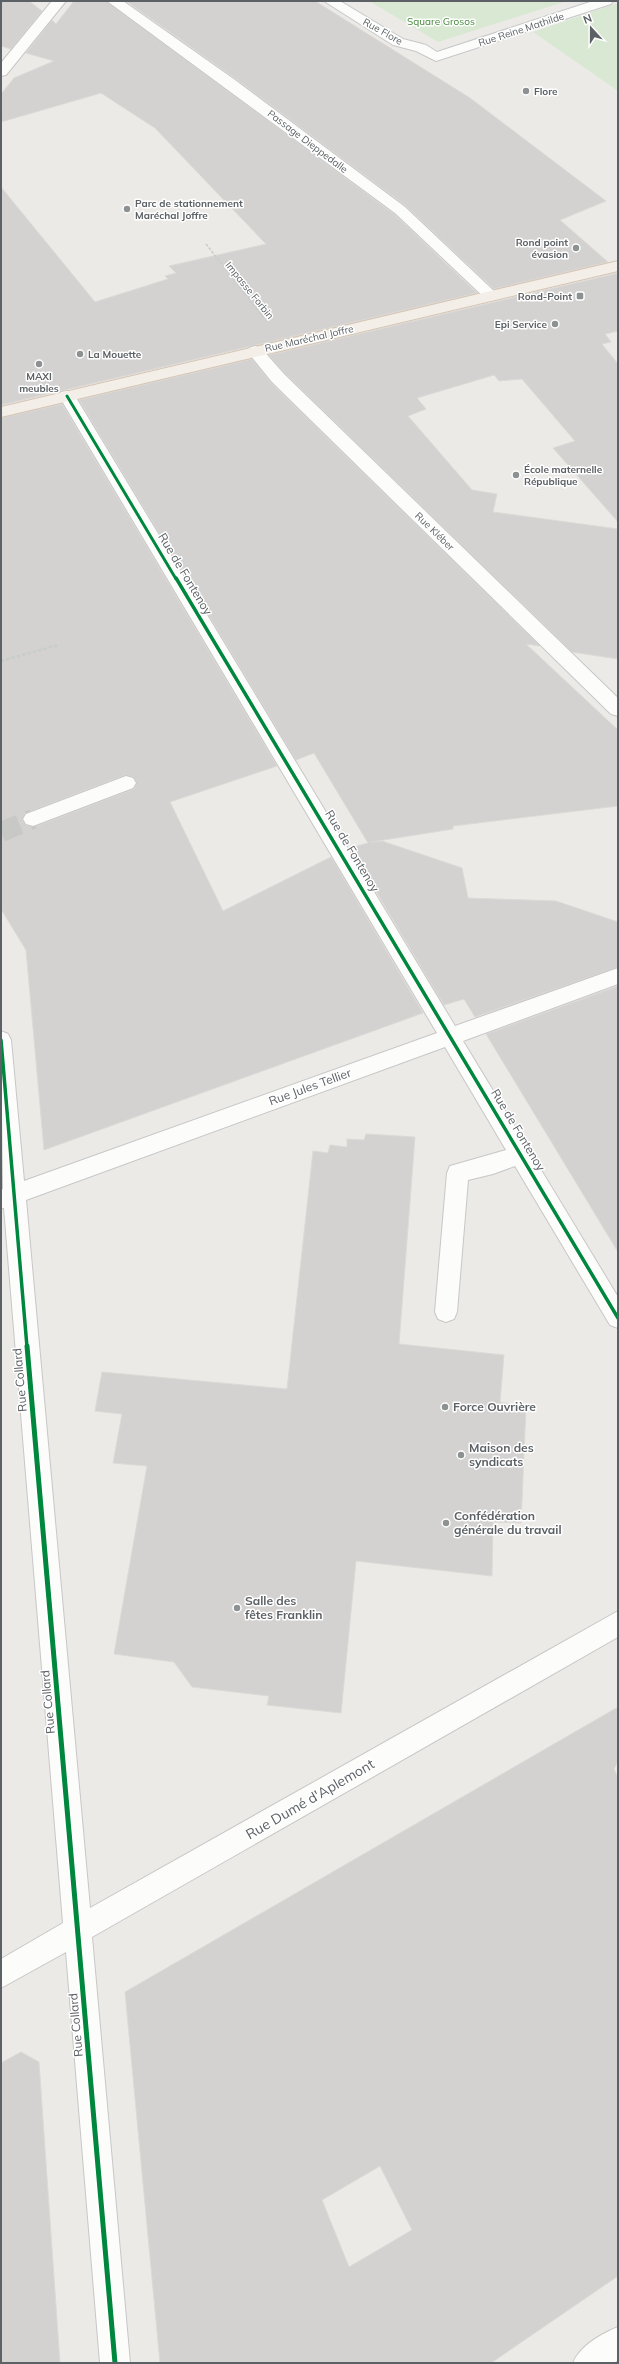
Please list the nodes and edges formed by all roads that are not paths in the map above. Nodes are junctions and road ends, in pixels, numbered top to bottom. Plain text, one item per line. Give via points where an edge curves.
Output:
1 (59, 1) edge
2 (114, 1) edge
3 (331, 1) edge
4 (606, 1) edge
5 (436, 56) joint
6 (1, 72) edge
7 (618, 266) edge
8 (491, 296) junction
9 (255, 351) junction
10 (67, 396) junction
11 (1, 412) edge
12 (618, 709) edge
13 (126, 783) dead end
14 (33, 820) tunnel mouth
15 (618, 976) edge
16 (451, 1036) junction
17 (1, 1040) edge
18 (521, 1154) junction
19 (8, 1197) edge
20 (446, 1312) dead end
21 (618, 1318) edge
22 (618, 1622) edge
23 (78, 1931) junction
24 (1, 1974) edge
25 (618, 2342) edge
26 (115, 2363) edge
27 (588, 2363) edge

1 - 6 street
2 - 8 street, Passage Dieppedalle via 230,83 400,210
3 - 5 street, Rue Flore via 398,42 421,48
4 - 5 street, Rue Reine Mathilde
7 - 8 main road, Rue Maréchal Joffre
8 - 9 main road, Rue Maréchal Joffre
9 - 10 main road, Rue Maréchal Joffre
9 - 12 street, Rue Kléber via 278,378
10 - 11 main road, Rue Maréchal Joffre
10 - 16 street, Rue de Fontenoy
13 - 14 street
15 - 16 street, Rue Jules Tellier
16 - 18 street, Rue de Fontenoy
16 - 19 street, Rue Jules Tellier
17 - 19 street, Rue Collard
18 - 20 street via 458,1172
18 - 21 street, Rue de Fontenoy
19 - 23 street, Rue Collard
22 - 23 street, Rue Dumé d'Aplemont
23 - 24 street, Rue Dumé d'Aplemont
23 - 26 street, Rue Collard
25 - 27 street

